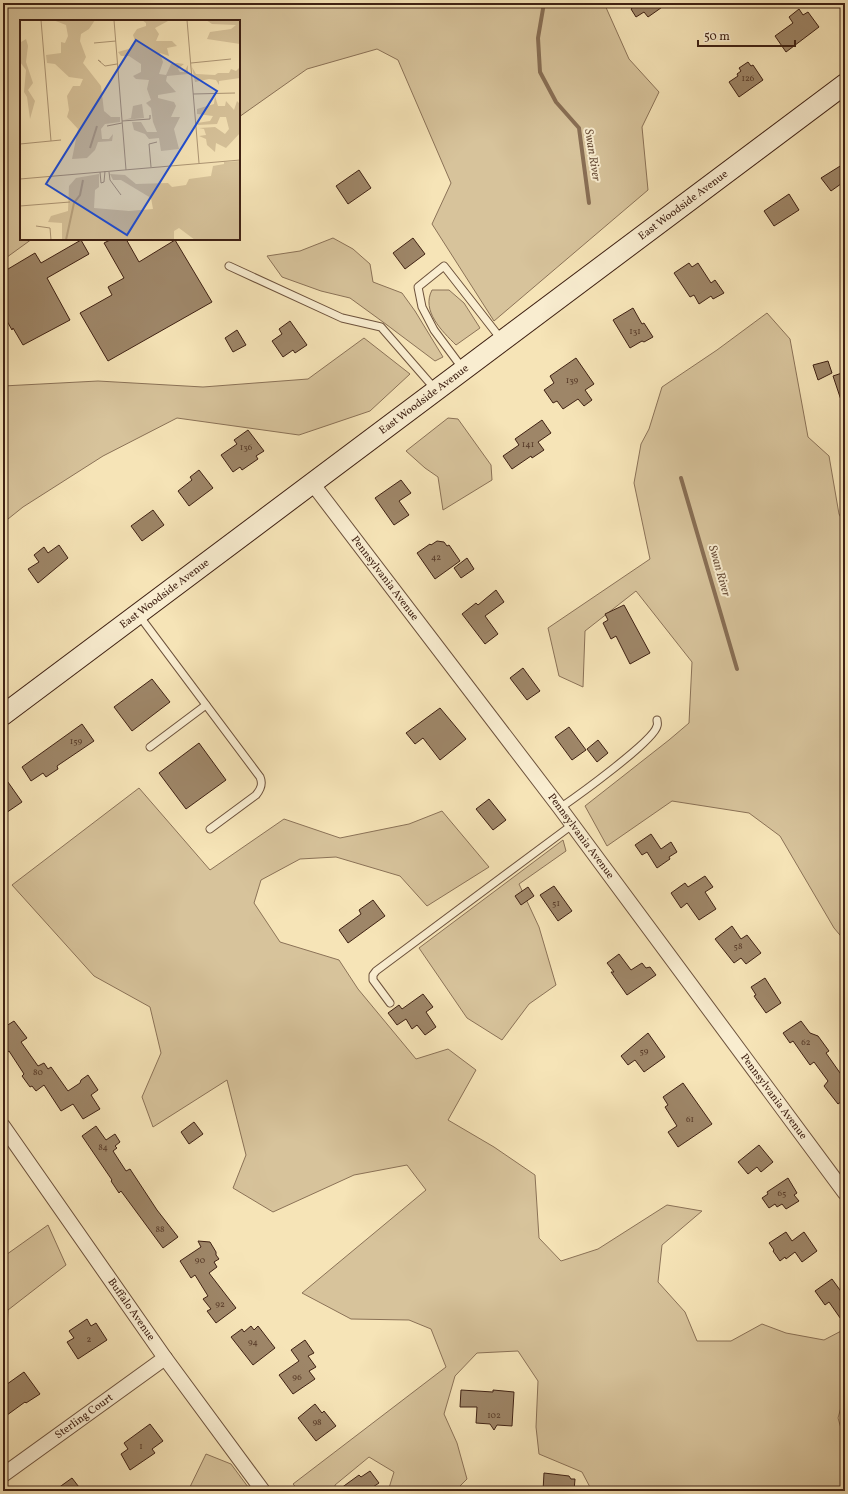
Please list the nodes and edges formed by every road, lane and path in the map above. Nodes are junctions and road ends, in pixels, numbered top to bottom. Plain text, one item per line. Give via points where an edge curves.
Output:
1 (845, 84) edge
2 (229, 266) dead end
3 (502, 341) junction
4 (464, 370) junction
5 (436, 390) junction
6 (312, 483) junction
7 (138, 614) junction
8 (206, 705) junction
9 (3, 715) edge
10 (657, 720) dead end
11 (150, 747) dead end
12 (560, 808) junction
13 (572, 825) junction
14 (210, 829) dead end
15 (390, 1003) dead end
16 (3, 1126) edge
17 (845, 1193) edge
18 (165, 1358) junction
19 (3, 1475) edge
20 (263, 1491) edge

1 - 3 main road, East Woodside Avenue
2 - 5 lane via 342,318 381,327
3 - 4 main road, East Woodside Avenue
3 - 4 lane via 444,266 418,287 422,307 434,330
4 - 5 main road, East Woodside Avenue
5 - 6 main road, East Woodside Avenue
6 - 7 main road, East Woodside Avenue
6 - 12 street, Pennsylvania Avenue
7 - 8 lane
7 - 9 main road, East Woodside Avenue
8 - 11 lane
8 - 14 lane via 262,781 256,795
10 - 12 lane via 657,726 652,734 640,746
12 - 13 street, Pennsylvania Avenue
13 - 15 lane via 376,971 373,980
13 - 17 street, Pennsylvania Avenue
16 - 18 street, Buffalo Avenue
18 - 19 street, Sterling Court
18 - 20 street, Buffalo Avenue

